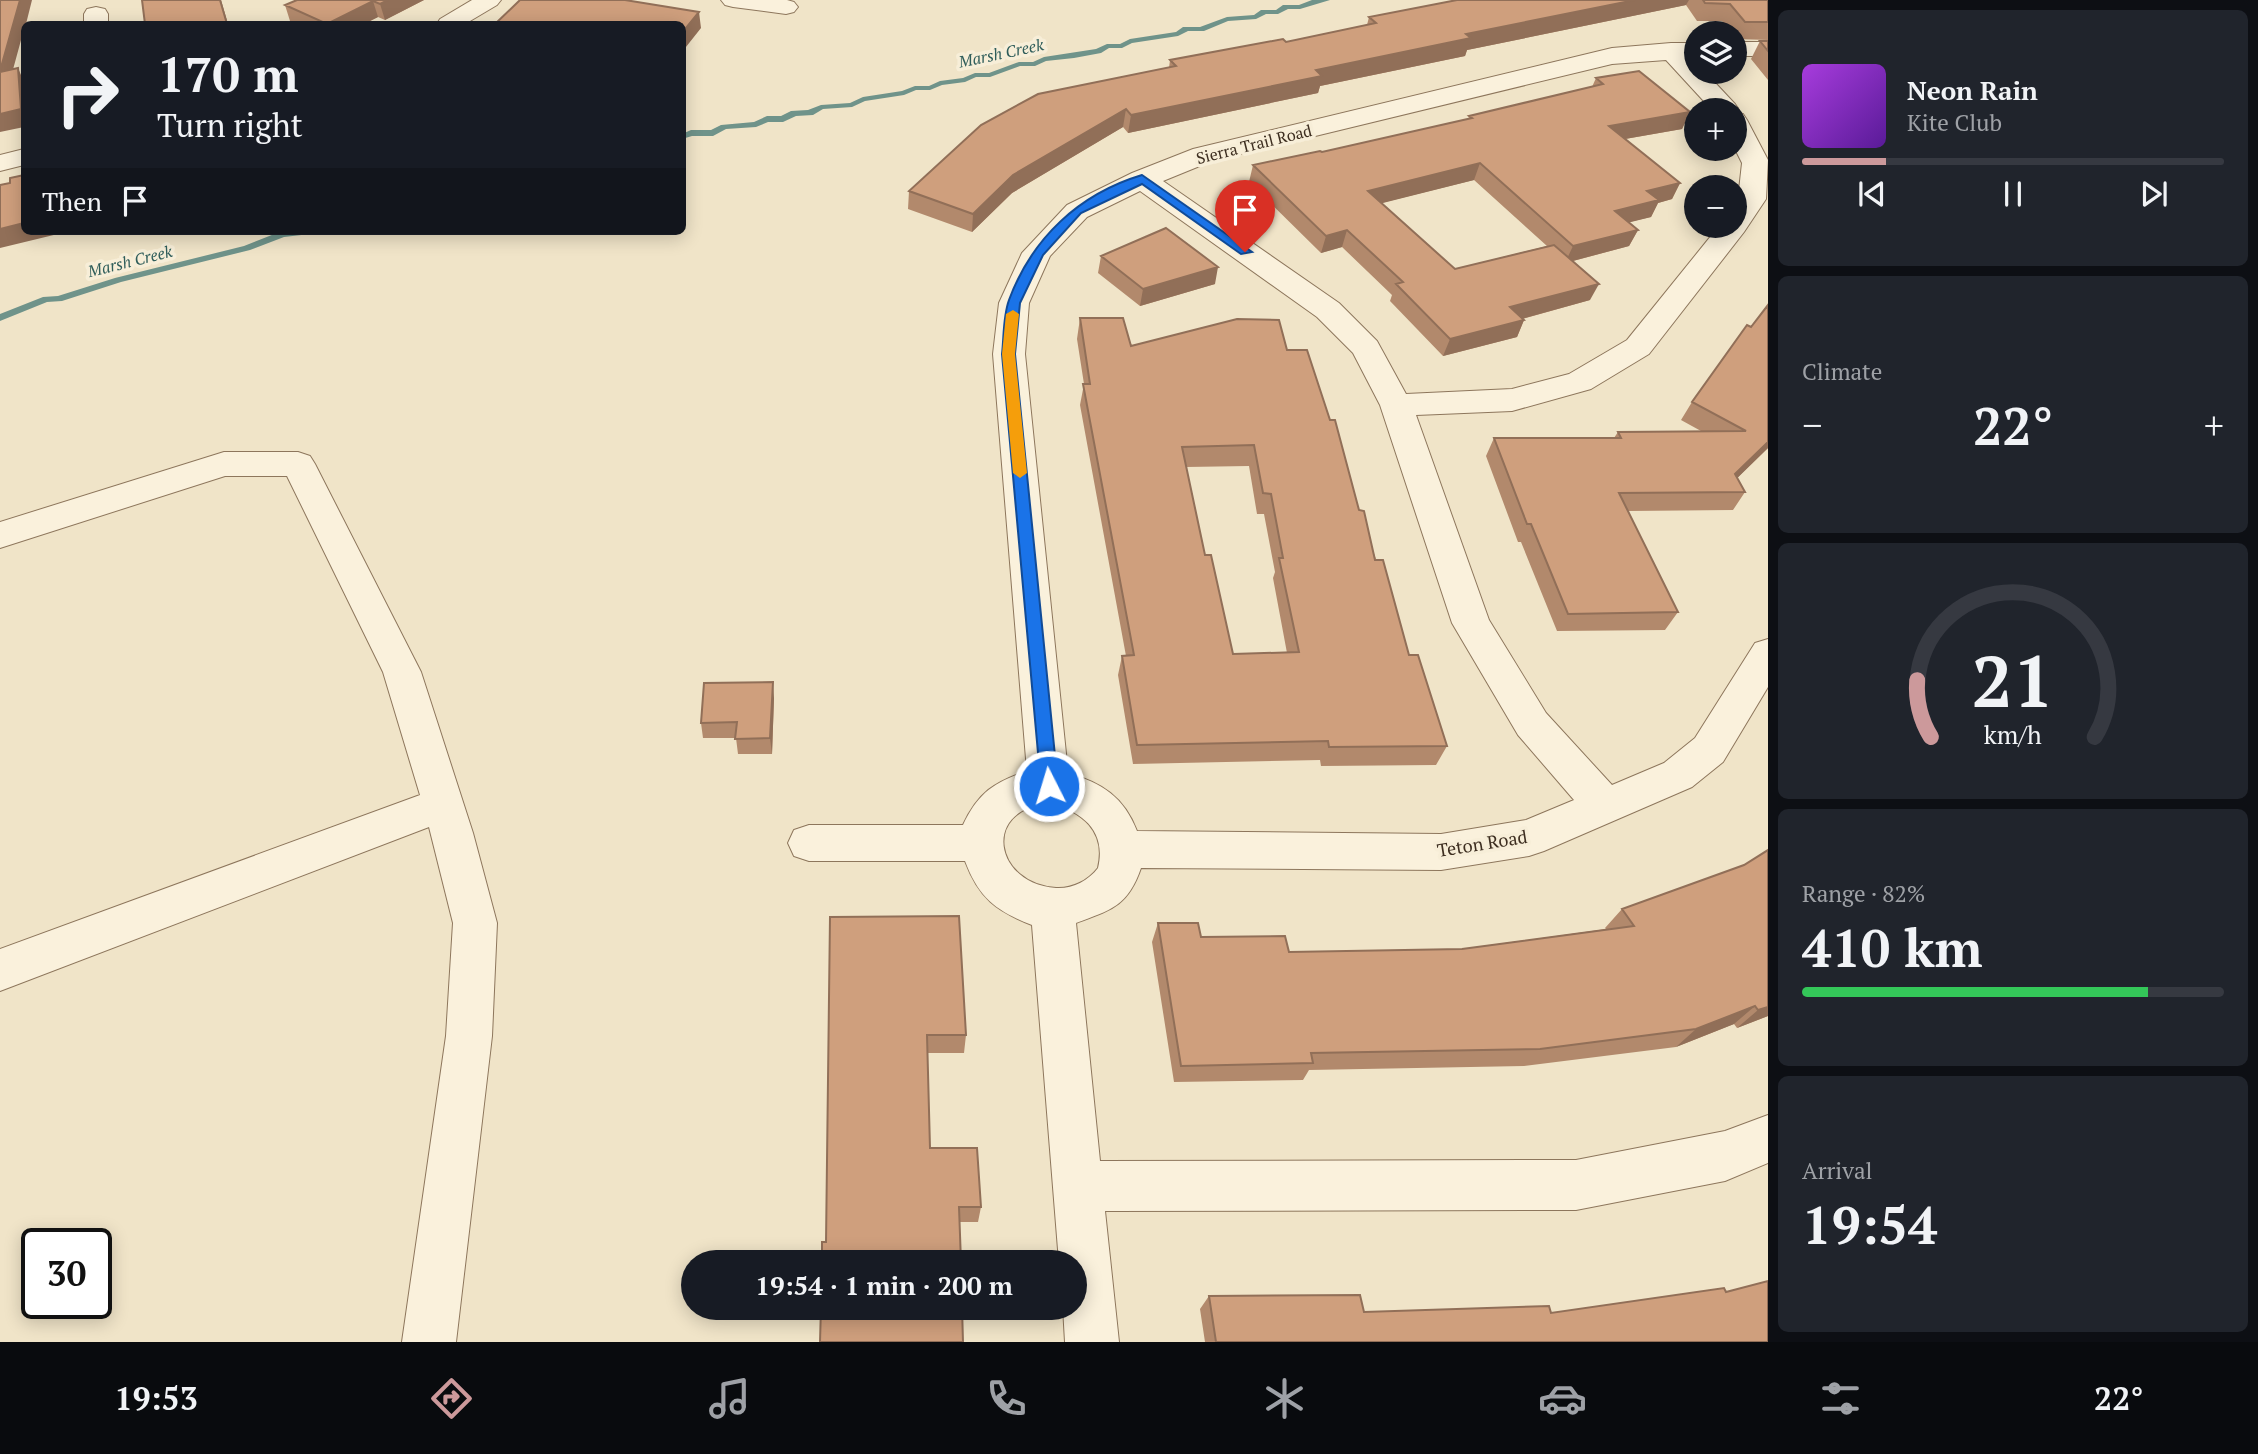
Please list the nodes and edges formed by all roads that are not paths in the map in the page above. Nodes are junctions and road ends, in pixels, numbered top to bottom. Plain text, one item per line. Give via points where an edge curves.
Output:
1 (489, 0) edge
2 (733, 0) edge
3 (786, 7) dead end
4 (454, 21) edge
5 (1747, 49) edge
6 (1768, 49) edge
7 (1683, 50) edge
8 (1717, 98) edge
9 (1747, 145) edge
10 (21, 158) edge
11 (0, 163) edge
12 (1142, 179) junction
13 (1747, 206) edge
14 (1724, 238) edge
15 (1396, 405) junction
16 (0, 535) edge
17 (1768, 654) edge
18 (1049, 786) junction
19 (443, 804) junction
20 (1606, 807) junction
21 (809, 843) dead end
22 (980, 843) junction
23 (1122, 849) junction
24 (1053, 909) junction
25 (0, 970) edge
26 (1768, 1139) edge
27 (1078, 1186) junction
28 (429, 1342) edge
29 (1092, 1342) edge

1 - 4 street
2 - 3 street
5 - 6 street
7 - 8 street
7 - 12 street, Sierra Trail Road via 1612,57 1230,148
9 - 13 street via 1756,163
10 - 11 street
12 - 15 street via 1328,310 1366,348
12 - 18 street, Sierra Trail Road via 1077,211 1037,253 1014,303 1009,354
14 - 15 street via 1638,347 1580,382 1512,400
15 - 20 street via 1471,622 1532,724
16 - 19 street via 224,464 298,464 402,672
17 - 20 street, Teton Road via 1709,750 1678,775
18 - 22 street via 1023,789 1001,801 985,820
18 - 23 street via 1076,792 1099,805 1115,825
19 - 25 street
19 - 28 street via 475,923 469,1036
20 - 23 street, Teton Road via 1529,838 1441,852
21 - 22 street
22 - 24 street via 985,867 1001,888 1025,903
23 - 24 street via 1118,873 1103,893 1080,906
24 - 27 street
26 - 27 street via 1725,1156 1576,1185
27 - 29 street

